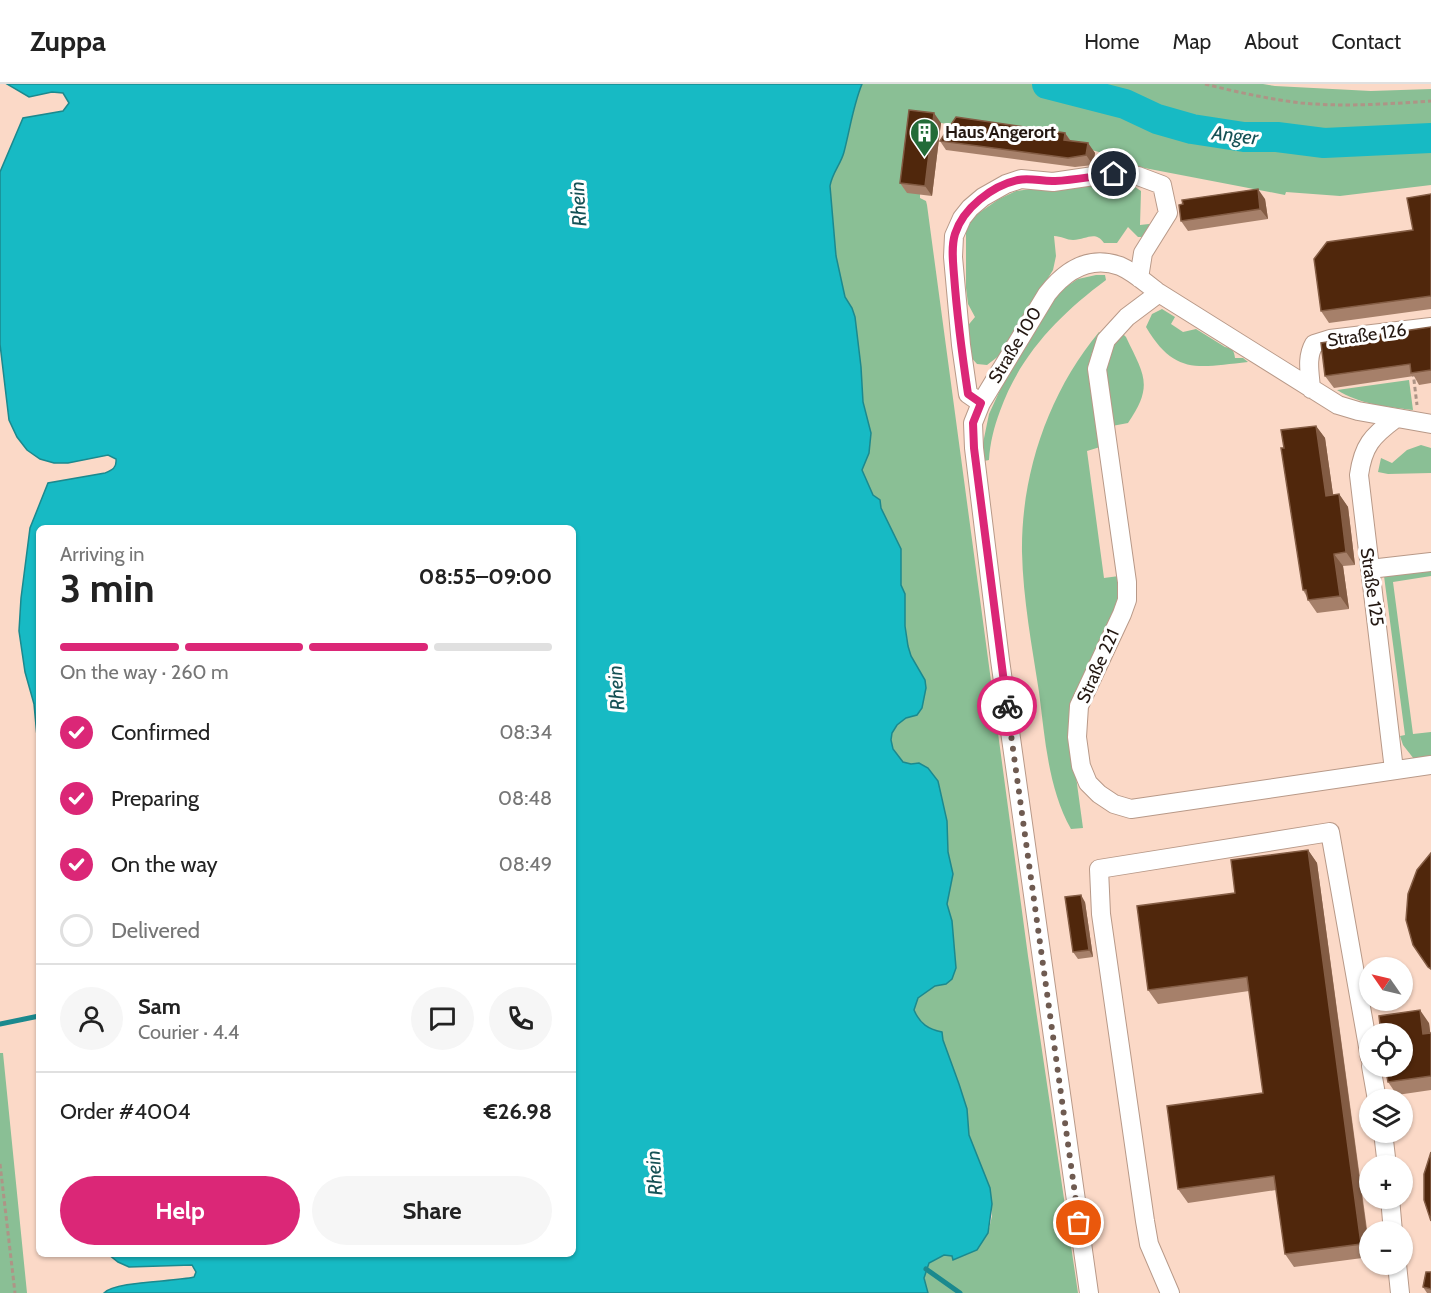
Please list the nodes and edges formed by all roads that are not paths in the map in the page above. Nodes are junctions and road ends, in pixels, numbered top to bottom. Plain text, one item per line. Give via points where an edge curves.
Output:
1 (1139, 278) junction
2 (1159, 293) junction
3 (1431, 327) edge
4 (1311, 388) junction
5 (981, 403) junction
6 (1424, 418) edge
7 (1395, 419) junction
8 (1431, 562) edge
9 (1370, 569) junction
10 (1431, 765) edge
11 (1394, 770) junction
12 (1364, 1023) edge
13 (1398, 1275) edge
14 (1089, 1293) edge
15 (1170, 1293) edge
16 (1400, 1293) edge

1 - 2 street, Straße 100
1 - 5 street, Straße 100 via 1119,266 1090,263 1058,279
1 - 5 street via 1143,253 1168,213 1162,185 1138,176 1114,174 1053,182 1021,179 983,197 962,218 954,236 953,257 968,394
2 - 4 street, Straße 100
2 - 11 street, Straße 221 via 1127,317 1106,340 1097,369 1127,600 1079,706 1077,737 1088,783 1114,804 1131,809
3 - 4 street, Straße 126 via 1314,344 1308,362
4 - 7 street, Straße 100 via 1338,405
5 - 14 street, Straße 100 via 973,423 974,448
6 - 7 street, Straße 100
7 - 9 street, Straße 125 via 1373,437 1361,460 1359,475
8 - 9 street
9 - 11 street, Straße 125
10 - 11 street, Straße 221
12 - 15 street via 1330,832 1099,869 1101,914 1145,1221 1149,1244
13 - 16 street

